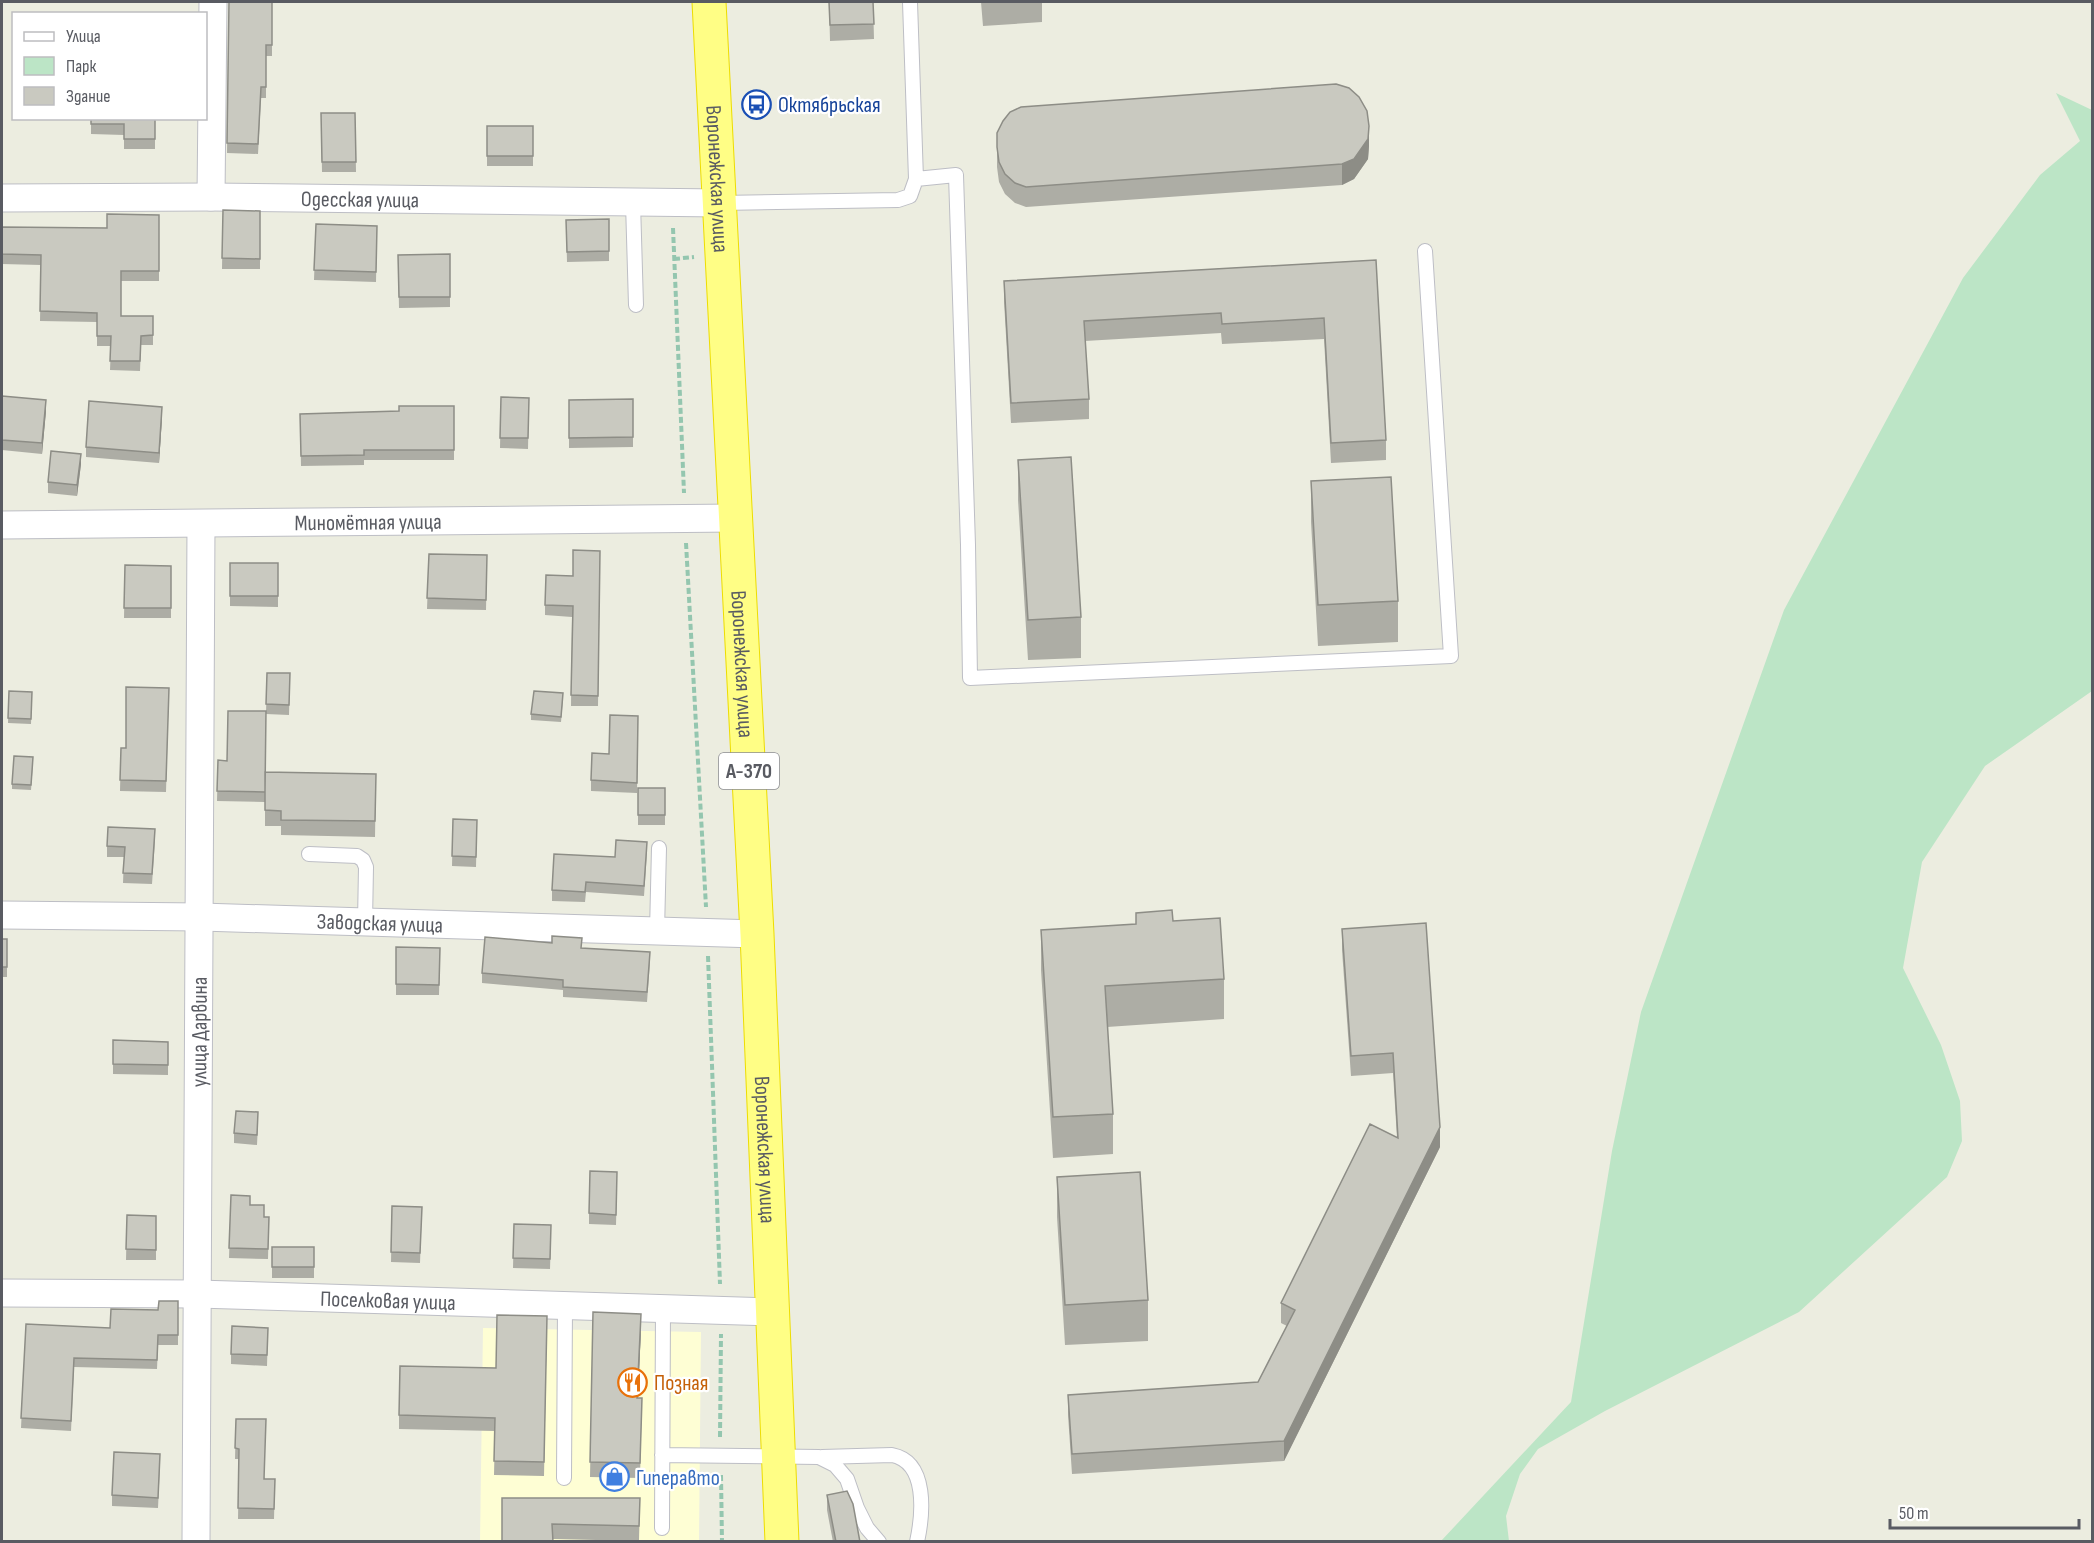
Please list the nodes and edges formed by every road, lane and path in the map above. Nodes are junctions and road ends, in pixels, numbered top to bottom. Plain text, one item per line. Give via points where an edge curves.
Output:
1 (213, 2) edge
2 (709, 2) edge
3 (910, 2) edge
4 (916, 179) junction
5 (211, 197) junction
6 (2, 198) edge
7 (633, 202) junction
8 (672, 203) junction
9 (720, 203) junction
10 (1425, 251) dead end
11 (636, 305) dead end
12 (735, 518) junction
13 (685, 519) junction
14 (201, 524) junction
15 (2, 525) edge
16 (659, 848) dead end
17 (309, 854) dead end
18 (2, 915) edge
19 (201, 917) junction
20 (364, 922) junction
21 (657, 931) junction
22 (707, 933) junction
23 (757, 934) junction
24 (2, 1293) edge
25 (198, 1294) junction
26 (565, 1305) junction
27 (663, 1308) junction
28 (721, 1310) junction
29 (772, 1312) junction
30 (662, 1455) junction
31 (720, 1456) junction
32 (819, 1457) junction
33 (778, 1458) junction
34 (564, 1478) dead end
35 (662, 1528) dead end
36 (196, 1542) edge
37 (722, 1542) edge
38 (782, 1542) edge
39 (879, 1542) edge
40 (917, 1542) edge

1 - 5 street
2 - 9 highway, Воронежская улица / А-370
3 - 4 lane
4 - 9 lane via 910,196 898,200
4 - 10 lane via 956,175 970,678 1451,656
5 - 6 street, Одесская улица
5 - 7 street, Одесская улица
7 - 8 street, Одесская улица
7 - 11 lane
8 - 9 street, Одесская улица
8 - 13 path
9 - 12 highway, Воронежская улица / А-370
12 - 13 street, Миномётная улица
12 - 23 highway, Воронежская улица / А-370
13 - 14 street, Миномётная улица
13 - 22 path
14 - 15 street, Миномётная улица
14 - 19 street, улица Дарвина
16 - 21 lane
17 - 20 lane via 357,856 363,860
18 - 19 street, Заводская улица
19 - 20 street, Заводская улица
19 - 25 street, улица Дарвина
20 - 21 street, Заводская улица
21 - 22 street, Заводская улица
22 - 23 street, Заводская улица
22 - 28 path
23 - 29 highway, Воронежская улица / А-370
24 - 25 street, Поселковая улица
25 - 26 street, Поселковая улица
25 - 36 street, улица Дарвина
26 - 27 street, Поселковая улица
26 - 34 lane
27 - 28 street, Поселковая улица
27 - 30 lane
28 - 29 street, Поселковая улица
28 - 31 path
29 - 33 highway, Воронежская улица / А-370
30 - 31 lane
30 - 35 lane
31 - 33 lane
31 - 37 path
32 - 33 lane
32 - 39 lane via 836,1465 847,1479 867,1528
32 - 40 lane via 903,1457 913,1467 922,1506
33 - 38 highway, Воронежская улица / А-370

